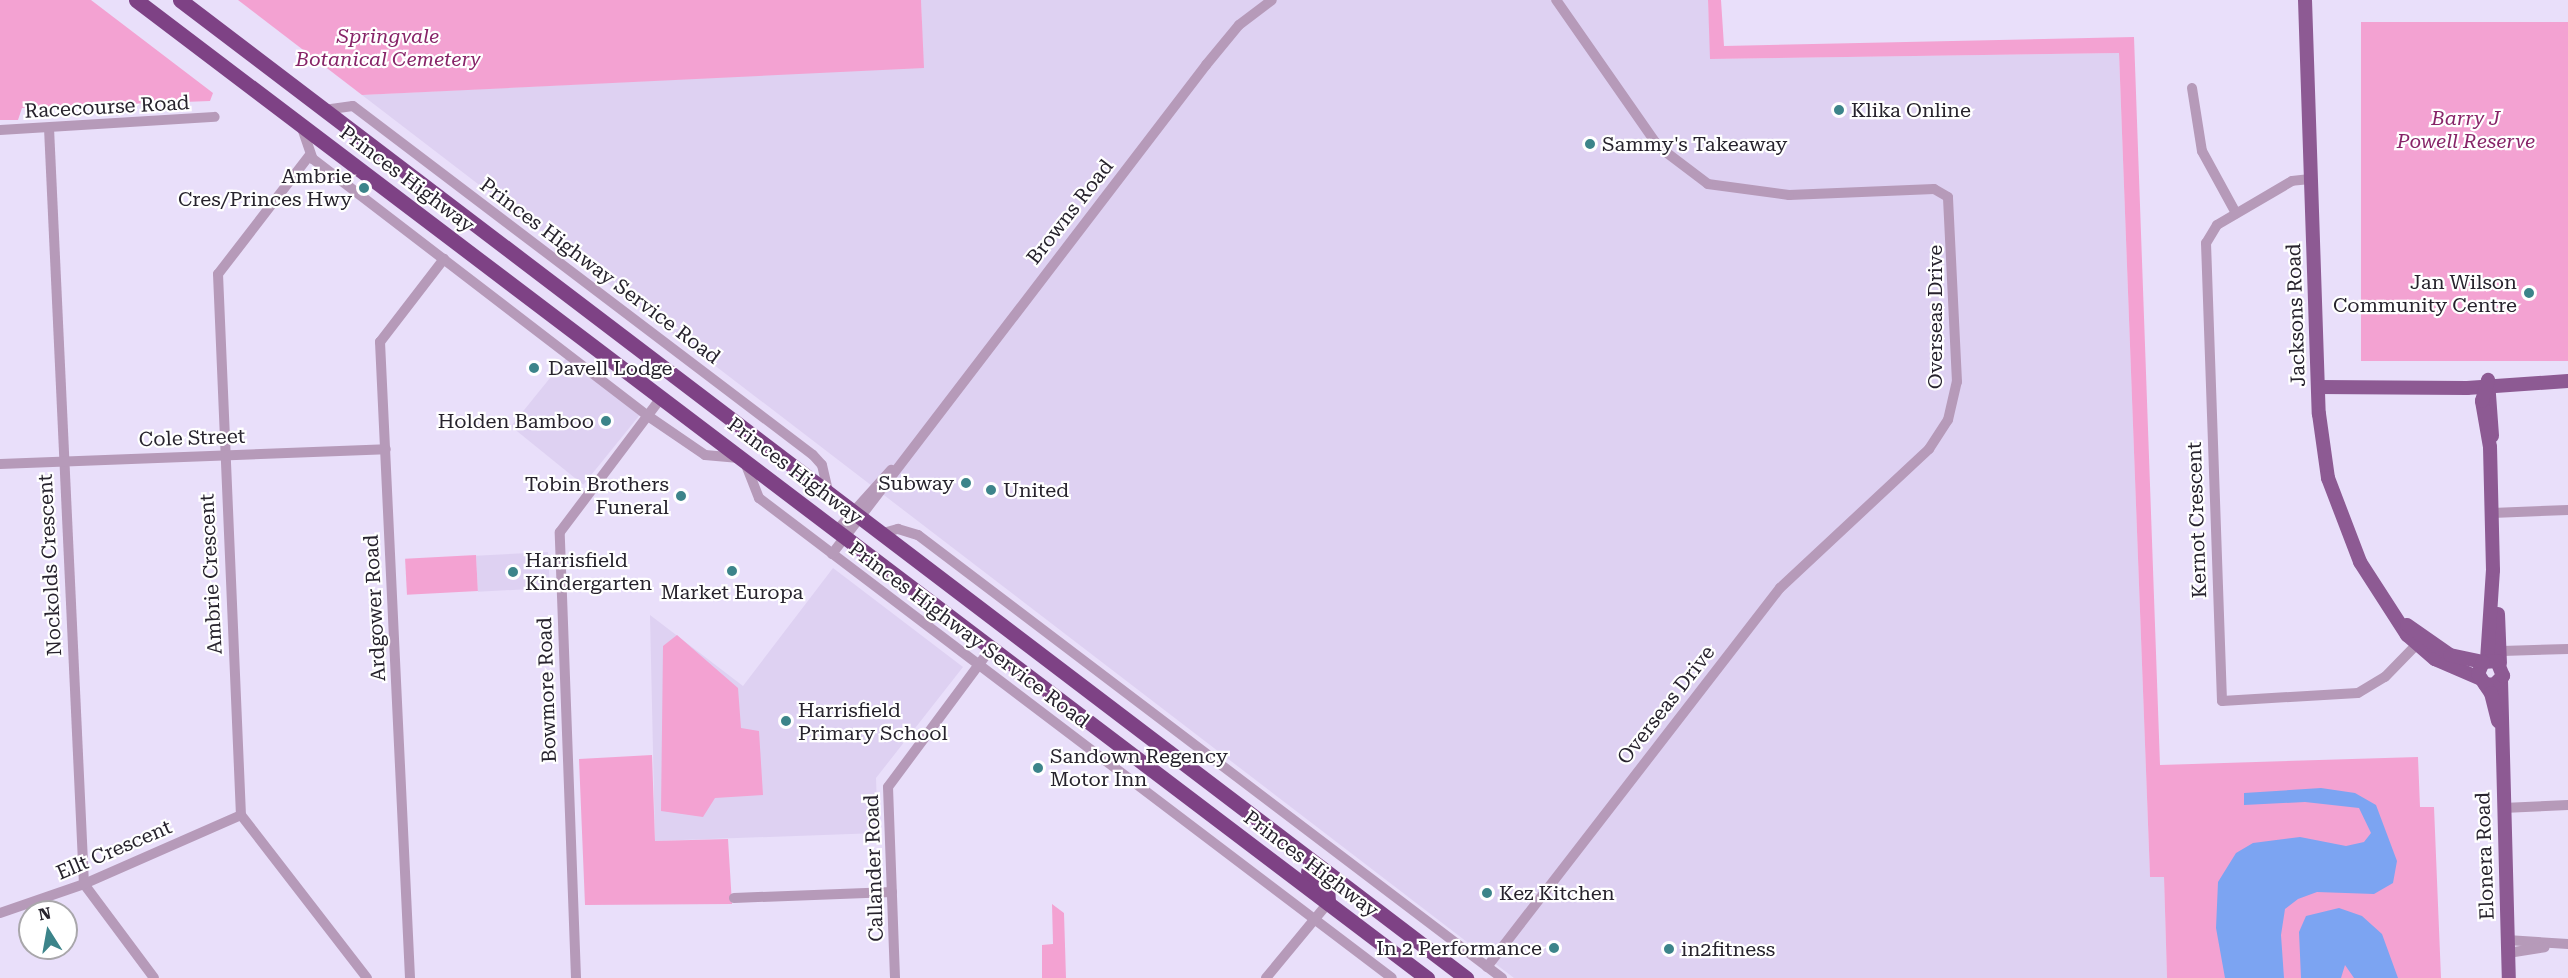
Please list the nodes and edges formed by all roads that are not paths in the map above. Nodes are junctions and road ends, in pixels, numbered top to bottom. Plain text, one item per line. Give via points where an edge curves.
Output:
1 (136, 0) edge
2 (180, 0) edge
3 (1272, 0) edge
4 (1556, 0) edge
5 (2304, 0) edge
6 (2192, 88) dead end
7 (324, 110) junction
8 (215, 117) dead end
9 (301, 124) junction
10 (49, 128) junction
11 (0, 130) edge
12 (309, 156) junction
13 (2310, 179) junction
14 (2236, 213) junction
15 (444, 259) junction
16 (677, 380) junction
17 (2562, 381) edge
18 (2488, 385) junction
19 (2318, 391) junction
20 (661, 398) junction
21 (703, 398) junction
22 (648, 416) junction
23 (688, 417) junction
24 (386, 449) junction
25 (223, 455) junction
26 (743, 459) junction
27 (63, 462) junction
28 (0, 464) edge
29 (829, 496) junction
30 (2568, 510) edge
31 (2492, 513) junction
32 (856, 517) junction
33 (843, 534) junction
34 (880, 534) junction
35 (832, 554) junction
36 (2419, 641) junction
37 (992, 647) junction
38 (2568, 649) edge
39 (2493, 659) junction
40 (977, 666) junction
41 (2501, 680) junction
42 (2482, 681) junction
43 (2500, 732) junction
44 (1219, 790) junction
45 (2568, 805) edge
46 (2503, 808) junction
47 (241, 815) junction
48 (84, 884) junction
49 (1309, 888) junction
50 (892, 892) junction
51 (734, 898) dead end
52 (1328, 903) junction
53 (0, 913) edge
54 (1312, 917) junction
55 (2565, 944) edge
56 (2508, 947) junction
57 (1487, 967) junction
58 (154, 978) edge
59 (368, 978) edge
60 (410, 978) edge
61 (576, 978) edge
62 (895, 978) edge
63 (1266, 978) edge
64 (1392, 978) edge
65 (1427, 978) edge
66 (1466, 978) edge
67 (1502, 978) edge
68 (2509, 978) edge

1 - 9 highway, Princes Highway
2 - 7 highway, Princes Highway
3 - 32 street, Browns Road via 1239,25 1206,65
4 - 57 street, Overseas Drive via 1659,146 1708,184 1789,195 1934,189 1948,197 1957,382 1948,420 1929,449 1780,588
5 - 13 main road, Jacksons Road
6 - 14 street via 2202,151
7 - 16 highway, Princes Highway
7 - 29 street, Princes Highway Service Road via 353,106 813,455 822,465
8 - 10 street, Racecourse Road
9 - 12 street
9 - 20 highway, Princes Highway
10 - 11 street, Racecourse Road
10 - 27 street, Nockolds Crescent
12 - 15 street
12 - 25 street, Ambrie Crescent via 218,274
13 - 14 street, Kernot Crescent via 2292,181
13 - 19 main road, Jacksons Road
14 - 36 street, Kernot Crescent via 2212,228 2205,251 2222,701 2358,693 2385,677
15 - 22 street
15 - 24 street, Ardgower Road via 380,342
16 - 20 highway
16 - 21 highway, Princes Highway
17 - 18 main road
18 - 19 main road
18 - 31 main road
19 - 36 main road, Jacksons Road via 2336,505 2360,562 2391,612
20 - 22 street, Bowmore Road
20 - 23 highway, Princes Highway
21 - 23 highway
21 - 29 highway, Princes Highway
22 - 26 street via 705,455
22 - 61 street, Bowmore Road via 560,532
23 - 26 highway, Princes Highway
24 - 25 street, Cole Street
24 - 60 street, Ardgower Road
25 - 27 street, Cole Street
25 - 47 street, Ambrie Crescent
26 - 33 highway, Princes Highway
26 - 35 street, Princes Highway Service Road via 759,498
27 - 28 street, Cole Street
27 - 48 street, Nockolds Crescent
29 - 32 highway, Princes Highway
30 - 31 street
31 - 39 main road
32 - 33 street, Browns Road
32 - 34 highway, Princes Highway
33 - 35 street, Browns Road
33 - 37 highway, Princes Highway
34 - 44 highway, Princes Highway
34 - 57 street, Princes Highway Service Road via 898,529 918,535
35 - 40 street, Princes Highway Service Road
36 - 39 main road, Jacksons Road via 2450,655
36 - 42 main road, Jacksons Road via 2435,659
37 - 40 street, Callander Road
37 - 49 highway, Princes Highway
38 - 39 street
39 - 41 main road, Elonera Road
39 - 42 main road
40 - 50 street, Callander Road via 889,783
40 - 54 street, Princes Highway Service Road
41 - 42 main road
41 - 43 main road, Elonera Road
42 - 43 main road, Elonera Road
43 - 46 main road, Elonera Road
44 - 52 highway via 1255,830 1325,884
44 - 66 highway, Princes Highway
45 - 46 street
46 - 56 main road, Elonera Road
47 - 48 street, Ellt Crescent
47 - 59 street
48 - 53 street, Ellt Crescent
48 - 58 street
49 - 52 highway, Princes Highway
49 - 54 street
50 - 51 street
50 - 62 street, Callander Road
52 - 54 street
52 - 65 highway, Princes Highway
54 - 63 street
54 - 64 street, Princes Highway Service Road
55 - 56 street
56 - 68 main road, Elonera Road
57 - 67 street, Princes Highway Service Road

